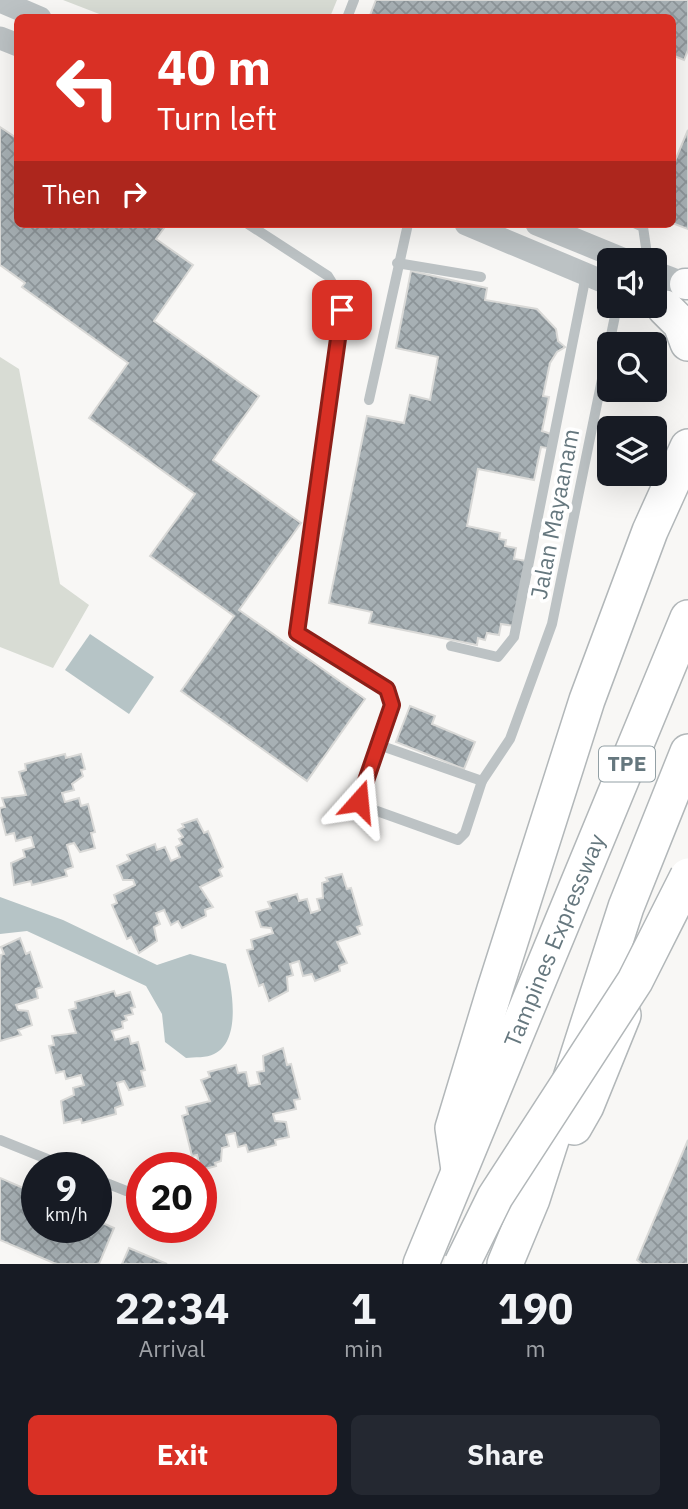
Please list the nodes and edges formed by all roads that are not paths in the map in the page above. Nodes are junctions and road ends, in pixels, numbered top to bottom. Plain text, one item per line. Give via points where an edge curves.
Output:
1 (0, 1) edge
2 (31, 14) edge
3 (254, 228) edge
4 (407, 228) edge
5 (475, 228) edge
6 (547, 228) edge
7 (640, 228) edge
8 (645, 248) edge
9 (597, 249) edge
10 (397, 263) junction
11 (586, 275) junction
12 (481, 277) dead end
13 (597, 279) edge
14 (678, 297) edge
15 (615, 318) edge
16 (688, 343) edge
17 (369, 400) dead end
18 (688, 447) edge
19 (688, 618) edge
20 (451, 646) dead end
21 (379, 745) junction
22 (688, 752) edge
23 (482, 781) junction
24 (688, 876) edge
25 (0, 1140) edge
26 (30, 1152) edge
27 (556, 1159) junction
28 (458, 1170) junction
29 (532, 1199) junction
30 (421, 1264) edge
31 (462, 1264) edge
32 (505, 1264) edge
33 (531, 1264) edge

1 - 2 street
3 - 21 lane via 328,276 342,310 297,633 387,689 392,705
4 - 10 lane
5 - 11 street
6 - 9 street
7 - 8 lane
10 - 12 lane
10 - 17 lane
11 - 13 street
11 - 20 lane via 514,637 498,657
14 - 16 highway
15 - 23 lane, Jalan Mayaanam via 552,624 516,725
18 - 28 highway via 650,531 587,700 495,989 453,1128
19 - 28 highway, Tampines Expressway / TPE
21 - 23 lane
21 - 23 lane, Jalan Mayaanam via 359,801 363,806 458,840 466,833
22 - 29 highway, TPE via 626,907
24 - 27 highway via 636,982 586,1106
24 - 31 highway, bridge via 635,981 495,1197
25 - 26 lane
27 - 29 highway
27 - 33 highway
28 - 30 highway, Tampines Expressway / TPE
29 - 32 highway, TPE

